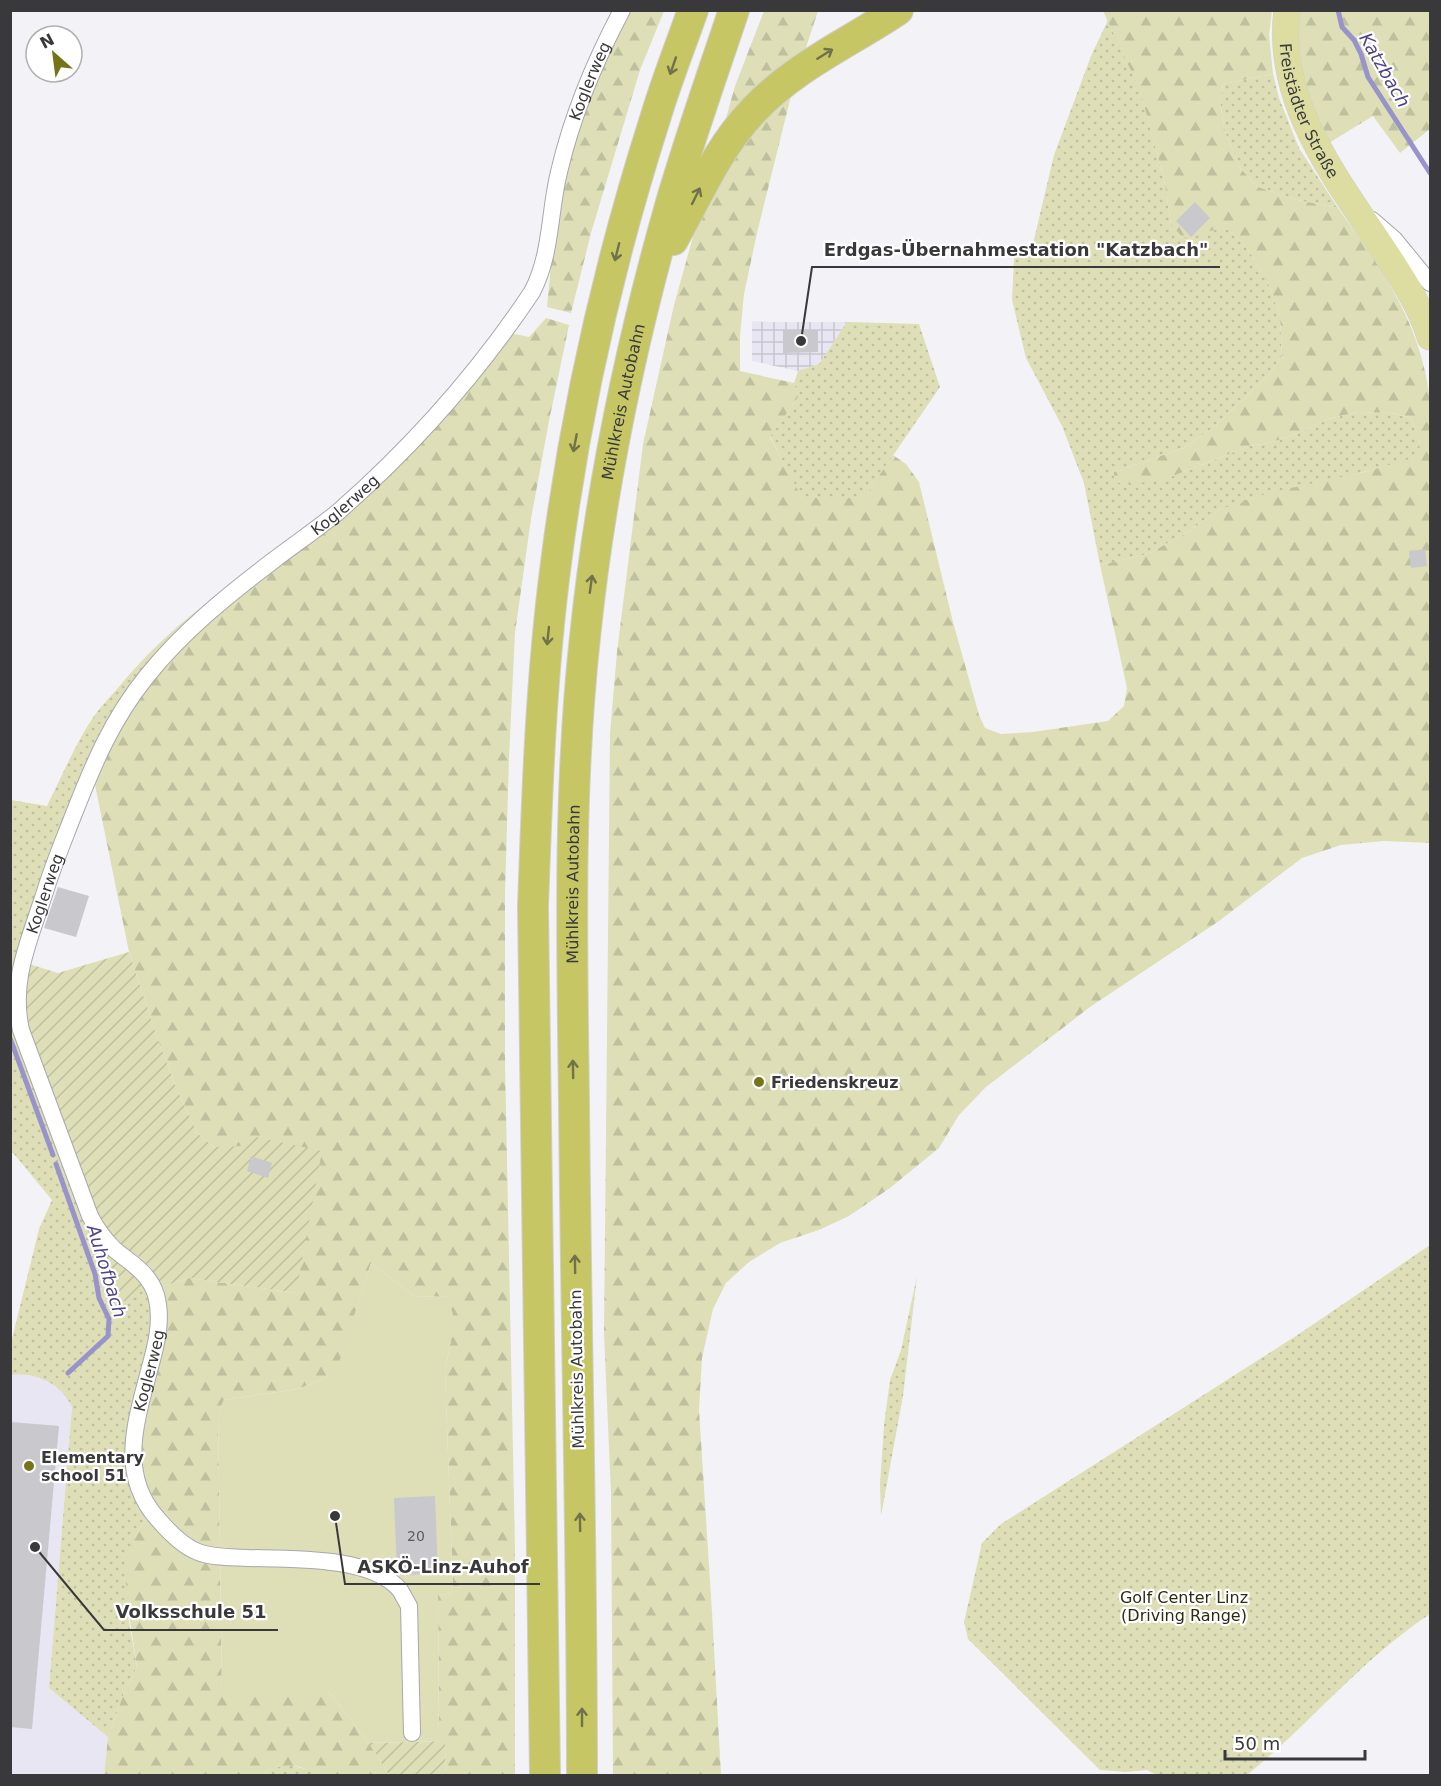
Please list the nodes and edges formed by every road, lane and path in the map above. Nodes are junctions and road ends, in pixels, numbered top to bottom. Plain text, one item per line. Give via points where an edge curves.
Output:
1 (622, 10) edge
2 (693, 10) edge
3 (734, 10) edge
4 (898, 10) edge
5 (1287, 10) edge
6 (1353, 203) junction
7 (1431, 283) edge
8 (648, 284) junction
9 (1431, 337) edge
10 (412, 1733) dead end
11 (545, 1776) edge
12 (582, 1776) edge

1 - 10 street, Koglerweg via 578,110 559,172 545,259 532,292 467,378 393,460 336,513 210,612 147,675 127,702 92,767 51,873 18,983 16,1000 21,1030 90,1216 114,1249 146,1276 156,1296 157,1342 133,1442 132,1458 139,1489 155,1516 201,1553 350,1565 365,1568 400,1590 409,1606
2 -> 11 highway via 652,129 594,346 564,503 543,682 533,930
3 - 8 highway, Mühlkreis Autobahn via 692,131
8 -> 4 highway via 719,154 752,111 795,74
5 - 6 main road, Freistädter Straße via 1292,87 1314,139
6 - 7 street, Freistädter Straße via 1394,239
6 - 9 main road, Freistädter Straße via 1404,283
12 -> 8 highway, Mühlkreis Autobahn via 572,917 575,782 584,643 595,556

